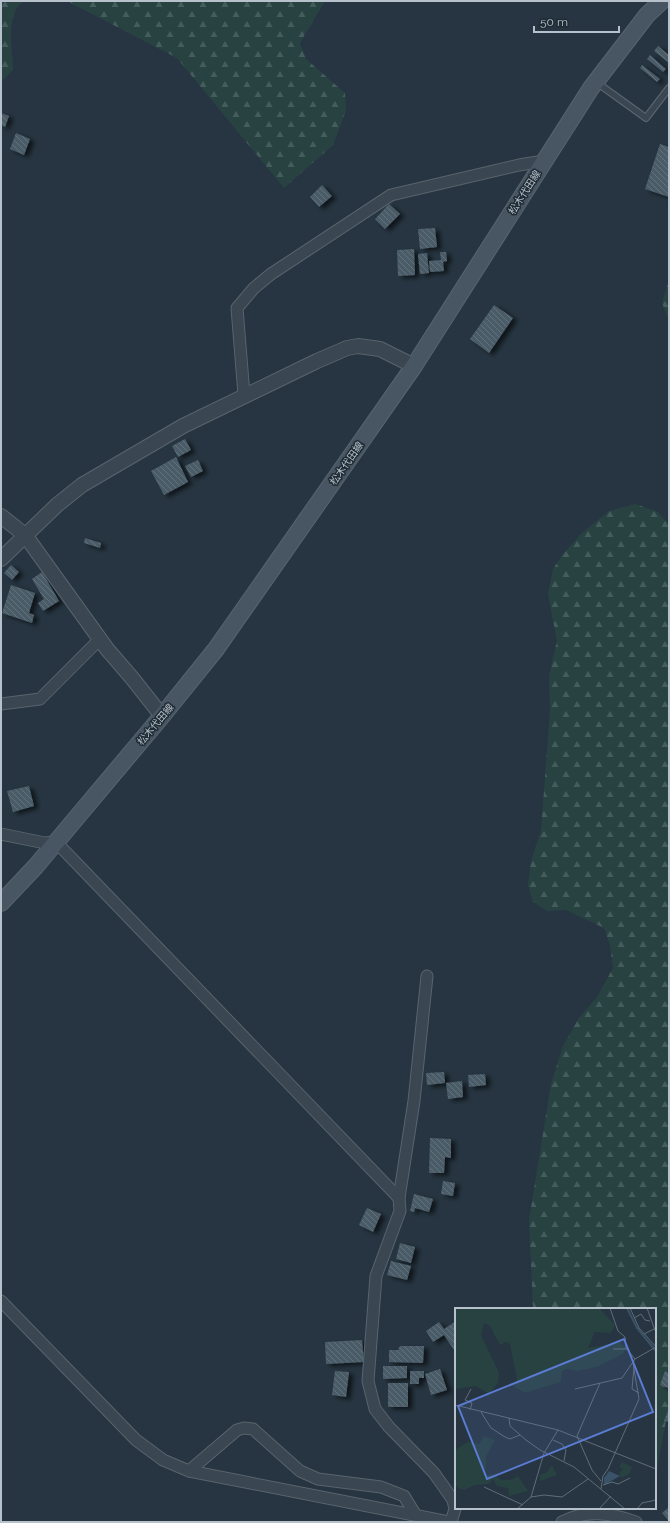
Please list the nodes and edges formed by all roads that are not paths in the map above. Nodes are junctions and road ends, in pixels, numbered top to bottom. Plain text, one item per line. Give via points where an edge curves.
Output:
1 (662, 1) edge
2 (596, 82) junction
3 (669, 88) edge
4 (544, 161) junction
5 (414, 366) junction
6 (244, 395) junction
7 (1, 516) edge
8 (25, 535) junction
9 (1, 559) edge
10 (100, 639) junction
11 (1, 704) edge
12 (162, 716) junction
13 (1, 834) edge
14 (56, 842) junction
15 (1, 903) edge
16 (427, 976) dead end
17 (399, 1198) junction
18 (1, 1301) edge
19 (189, 1471) junction
20 (580, 1511) edge
21 (415, 1514) junction
22 (450, 1522) edge
23 (562, 1522) edge
24 (636, 1522) edge

1 - 2 main road, 松木代田線 via 647,16
2 - 3 lane via 646,118
2 - 4 main road, 松木代田線
4 - 5 main road, 松木代田線
4 - 6 street via 512,166 390,195 271,274 254,288 237,308
5 - 6 street via 380,349 358,346 347,348
5 - 12 main road, 松木代田線 via 216,649
6 - 8 street via 183,426 82,486
7 - 8 street
8 - 9 street
8 - 10 street
10 - 11 street via 40,699
10 - 12 street
12 - 14 main road, 松木代田線
13 - 14 street via 45,843
14 - 15 main road, 松木代田線
14 - 17 street
16 - 17 street via 414,1101
17 - 22 street via 400,1211 376,1276 368,1381 375,1409 434,1473 453,1500 455,1509
18 - 19 street via 136,1440 163,1460
19 - 21 street
19 - 21 street via 237,1430 253,1429 300,1472 318,1479 381,1487 404,1496
20 - 23 street
20 - 24 street
21 - 22 street

